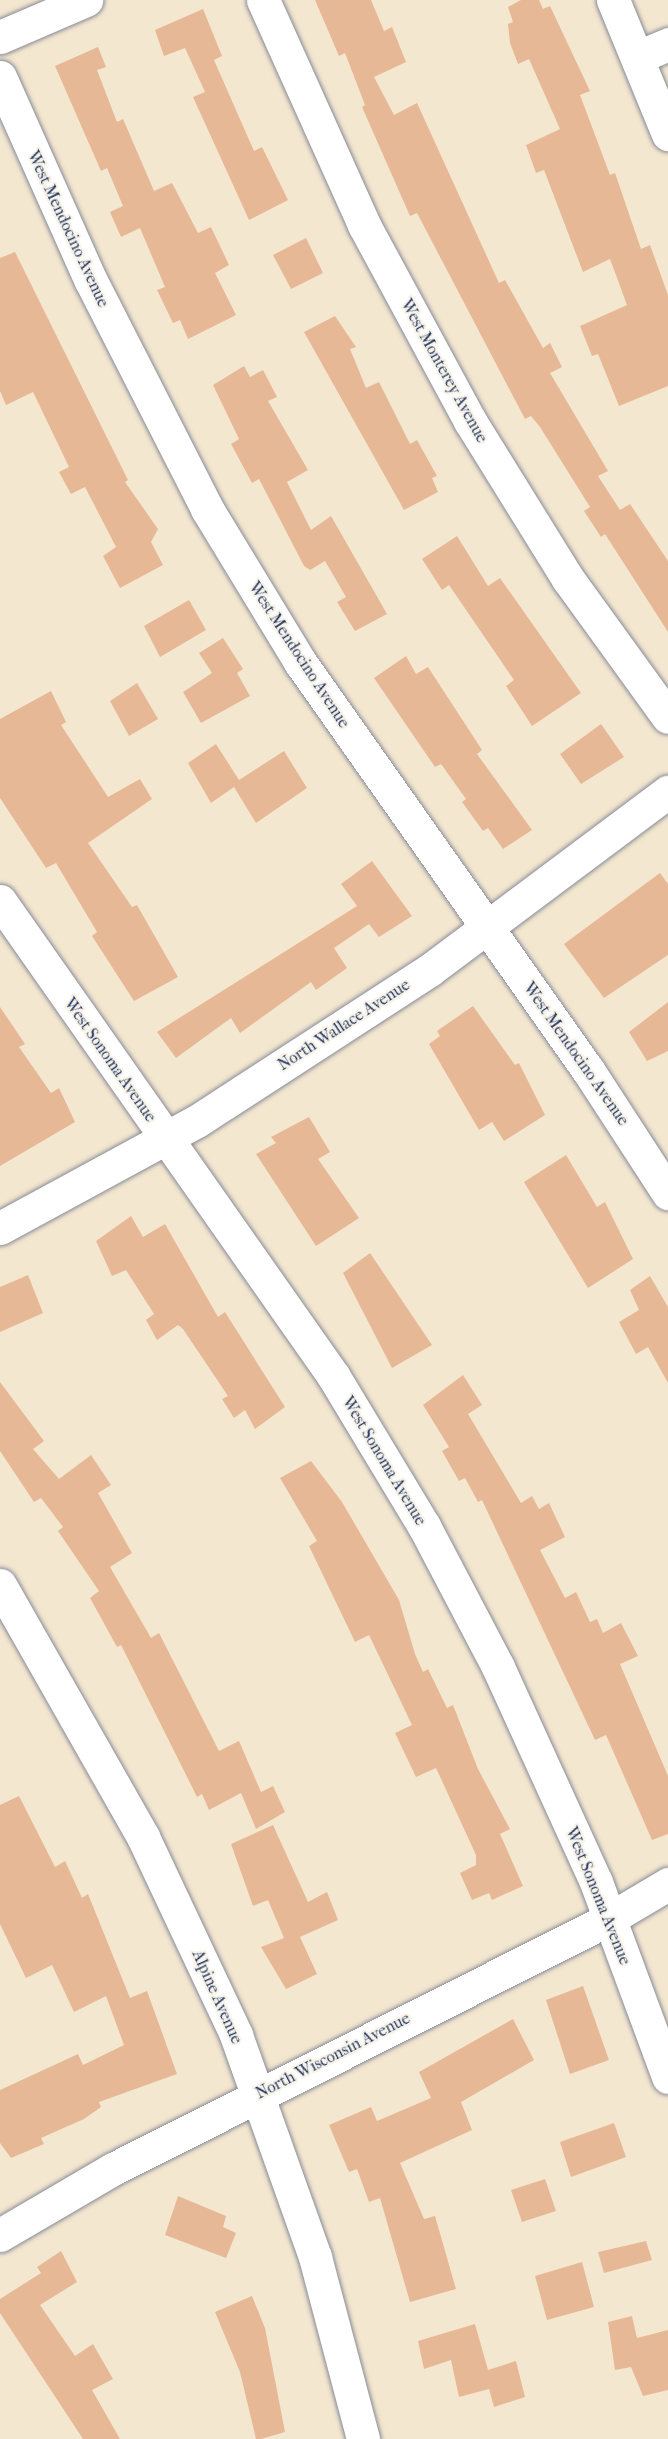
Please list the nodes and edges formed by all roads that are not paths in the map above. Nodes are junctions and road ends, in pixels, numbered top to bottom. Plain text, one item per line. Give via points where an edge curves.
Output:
1 (86, 0) edge
2 (262, 0) edge
3 (613, 0) edge
4 (0, 37) edge
5 (668, 44) edge
6 (638, 57) junction
7 (0, 77) edge
8 (668, 134) edge
9 (668, 717) edge
10 (668, 792) edge
11 (0, 901) edge
12 (485, 929) junction
13 (167, 1138) junction
14 (668, 1193) edge
15 (0, 1228) edge
16 (0, 1585) edge
17 (668, 1884) edge
18 (609, 1918) junction
19 (668, 2077) edge
20 (257, 2094) junction
21 (0, 2235) edge
22 (363, 2439) edge

1 - 4 street
2 - 9 street, West Monterey Avenue via 364,225 470,421 568,579
3 - 6 street
5 - 6 street
6 - 8 street
7 - 12 street, West Mendocino Avenue via 91,282 207,509 300,662
10 - 12 street, North Wallace Avenue
11 - 13 street, West Sonoma Avenue
12 - 13 street, North Wallace Avenue
12 - 14 street, West Mendocino Avenue via 588,1070
13 - 15 street, North Wallace Avenue
13 - 18 street, West Sonoma Avenue via 334,1377 424,1526 498,1667
16 - 20 street, Alpine Avenue via 143,1837 236,2036
17 - 18 street, North Wisconsin Avenue
18 - 19 street, West Sonoma Avenue
18 - 20 street, North Wisconsin Avenue
20 - 21 street, North Wisconsin Avenue
20 - 22 street, Alpine Avenue via 315,2257

